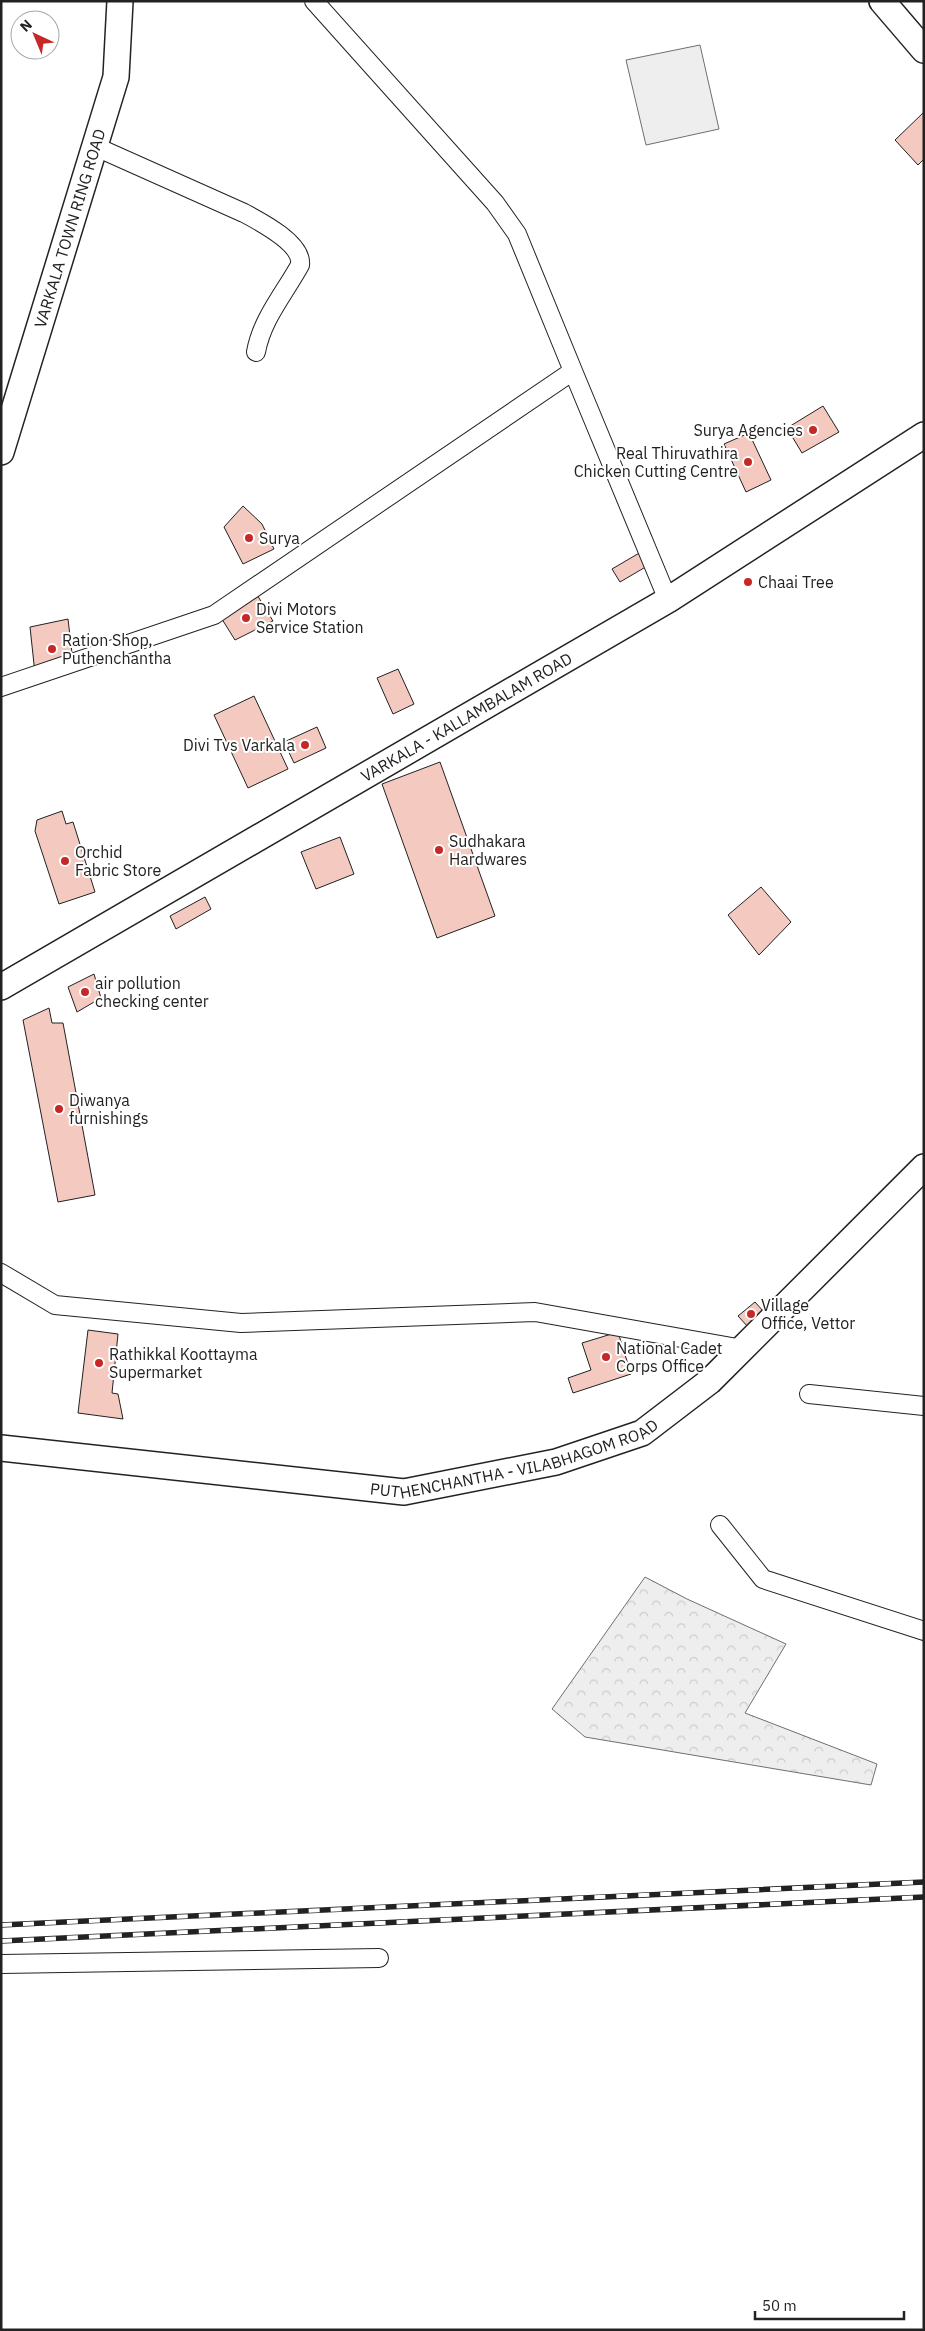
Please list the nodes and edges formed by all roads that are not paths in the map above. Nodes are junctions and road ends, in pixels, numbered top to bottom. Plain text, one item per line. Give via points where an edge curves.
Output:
1 (120, 1) edge
2 (314, 1) edge
3 (882, 1) edge
4 (924, 50) edge
5 (94, 146) junction
6 (256, 352) dead end
7 (573, 371) junction
8 (924, 435) edge
9 (1, 452) edge
10 (668, 600) junction
11 (1, 687) edge
12 (1, 987) edge
13 (924, 1167) edge
14 (1, 1273) edge
15 (742, 1349) junction
16 (809, 1394) dead end
17 (924, 1406) edge
18 (1, 1448) edge
19 (720, 1525) dead end
20 (924, 1632) edge
21 (379, 1958) dead end
22 (1, 1964) edge

1 - 5 main road, VARKALA TOWN RING ROAD via 116,77
2 - 7 street via 495,203 518,234
3 - 4 main road
5 - 6 street via 244,212 296,250 300,265 264,325
5 - 9 main road, VARKALA TOWN RING ROAD
7 - 10 street
7 - 11 street via 214,615
8 - 10 main road, VARKALA - KALLAMBALAM ROAD
10 - 12 main road, VARKALA - KALLAMBALAM ROAD
13 - 15 main road, PUTHENCHANTHA - VILABHAGOM ROAD
14 - 15 street via 55,1305 241,1323 535,1312
15 - 18 main road, PUTHENCHANTHA - VILABHAGOM ROAD via 710,1381 642,1433 556,1462 404,1492
16 - 17 street
19 - 20 street via 763,1578
21 - 22 street

